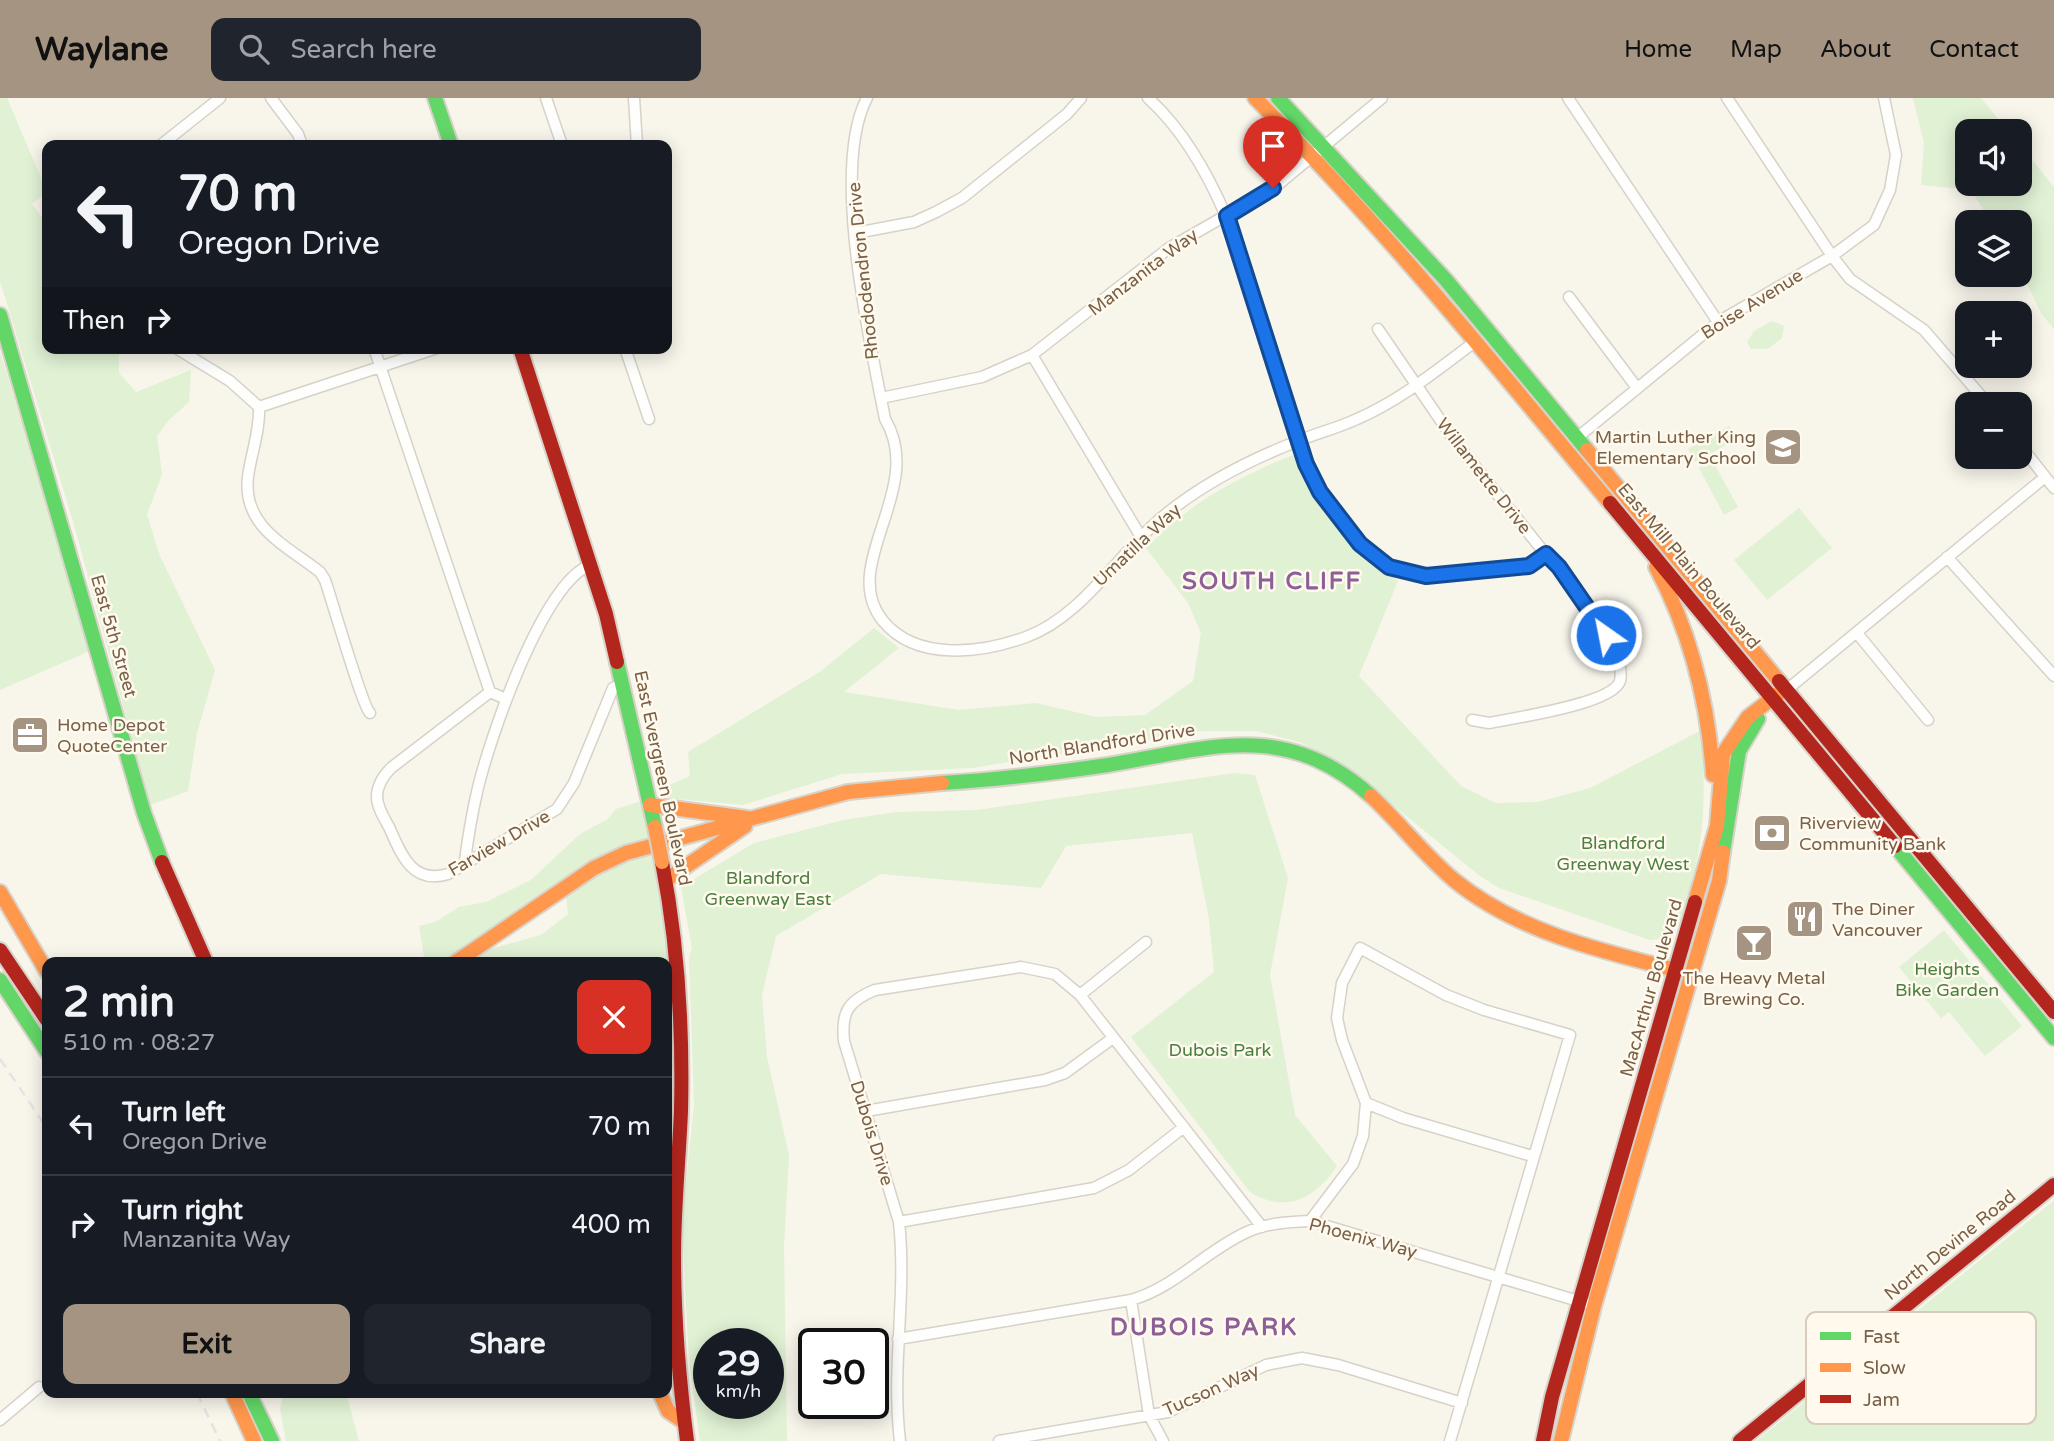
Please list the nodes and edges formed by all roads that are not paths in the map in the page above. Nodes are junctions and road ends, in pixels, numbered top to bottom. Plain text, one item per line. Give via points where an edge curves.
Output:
1 (220, 98) edge
2 (271, 98) edge
3 (435, 98) edge
4 (546, 98) edge
5 (634, 98) edge
6 (867, 98) edge
7 (1081, 98) edge
8 (1148, 98) edge
9 (1255, 98) edge
10 (1278, 98) edge
11 (1382, 98) edge
12 (1568, 98) edge
13 (1727, 98) edge
14 (1884, 98) edge
15 (167, 140) edge
16 (300, 140) edge
17 (449, 140) edge
18 (560, 140) edge
19 (637, 140) edge
20 (1324, 144) junction
21 (1311, 155) junction
22 (1227, 216) junction
23 (856, 233) junction
24 (1832, 256) junction
25 (1569, 298) dead end
26 (0, 315) edge
27 (1718, 322) junction
28 (1378, 329) dead end
29 (1476, 341) junction
30 (186, 354) edge
31 (376, 354) edge
32 (419, 354) edge
33 (522, 354) edge
34 (627, 354) edge
35 (1032, 355) junction
36 (381, 367) junction
37 (1416, 386) junction
38 (1637, 388) junction
39 (1978, 392) edge
40 (881, 397) junction
41 (259, 407) junction
42 (649, 419) dead end
43 (1578, 438) junction
44 (1297, 441) junction
45 (2032, 460) edge
46 (2045, 477) junction
47 (2054, 488) edge
48 (1634, 530) junction
49 (1141, 537) junction
50 (1546, 554) junction
51 (1947, 557) junction
52 (590, 565) junction
53 (1857, 633) junction
54 (901, 639) joint
55 (2054, 676) edge
56 (623, 684) junction
57 (1788, 688) junction
58 (490, 692) junction
59 (506, 699) junction
60 (1774, 699) junction
61 (370, 713) dead end
62 (1472, 720) dead end
63 (1928, 720) dead end
64 (650, 805) junction
65 (755, 820) junction
66 (1712, 835) junction
67 (465, 861) junction
68 (666, 880) junction
69 (0, 892) edge
70 (1938, 898) junction
71 (1146, 942) dead end
72 (0, 950) edge
73 (2002, 950) junction
74 (204, 957) edge
75 (463, 957) edge
76 (42, 963) edge
77 (1676, 970) junction
78 (2001, 974) junction
79 (0, 980) edge
80 (1080, 995) junction
81 (2054, 1012) edge
82 (42, 1013) edge
83 (2054, 1024) edge
84 (1113, 1038) junction
85 (2054, 1038) edge
86 (42, 1044) edge
87 (1366, 1103) junction
88 (866, 1111) junction
89 (1184, 1127) junction
90 (1532, 1156) junction
91 (2054, 1185) edge
92 (1310, 1221) junction
93 (899, 1222) junction
94 (1262, 1227) junction
95 (1498, 1276) junction
96 (1131, 1300) junction
97 (1586, 1304) junction
98 (1898, 1312) edge
99 (898, 1339) junction
100 (39, 1387) dead end
101 (1806, 1387) edge
102 (234, 1398) edge
103 (251, 1398) edge
104 (662, 1398) edge
105 (1462, 1403) junction
106 (1149, 1415) junction
107 (0, 1420) edge
108 (684, 1422) junction
109 (1021, 1439) edge
110 (254, 1441) edge
111 (272, 1441) edge
112 (687, 1441) edge
113 (900, 1441) edge
114 (999, 1441) edge
115 (1163, 1441) edge
116 (1450, 1441) edge
117 (1543, 1441) edge
118 (1561, 1441) edge
119 (1740, 1441) edge

1 - 15 street
2 - 16 street
3 - 17 main road
4 - 18 street
5 - 19 street
6 - 23 street, Rhododendron Drive via 852,153
7 - 23 street via 962,198 914,222
8 - 22 street via 1180,135
9 - 21 main road, East Mill Plain Boulevard
10 - 20 main road, East Mill Plain Boulevard
11 - 20 street, Manzanita Way
12 - 27 street
13 - 24 street
14 - 24 street, Boise Avenue via 1896,155 1890,190 1874,225
20 - 21 street, Manzanita Way
20 - 43 main road, East Mill Plain Boulevard via 1446,279
21 - 22 street, Manzanita Way via 1273,188
21 - 29 main road, East Mill Plain Boulevard
22 - 35 street, Manzanita Way via 1169,248
22 - 44 street
23 - 40 street, Rhododendron Drive via 862,303
24 - 27 street, Boise Avenue
24 - 39 street via 1850,279 1924,330
25 - 38 street
26 - 74 main road, East 5th Street via 144,813
27 - 38 street, Boise Avenue
28 - 37 street, Willamette Drive
29 - 37 street, Umatilla Way
29 - 48 main road, East Mill Plain Boulevard
30 - 41 street via 230,381
31 - 36 street
32 - 36 street
33 - 52 main road, East Evergreen Boulevard
34 - 42 street
35 - 40 street, Manzanita Way via 982,377
35 - 49 street
36 - 41 street
36 - 58 street
37 - 44 street, Umatilla Way via 1356,420
37 - 50 street, Willamette Drive
38 - 43 street, Boise Avenue
40 - 54 street, Rhododendron Drive via 898,477 869,571 871,595 881,619
41 - 61 street via 248,479 255,517 268,535 325,580 363,704
43 - 57 main road, East Mill Plain Boulevard
44 - 49 street, Umatilla Way via 1181,502
44 - 50 street via 1320,492 1337,516 1360,544 1389,567 1426,576 1529,566
45 - 46 street
46 - 47 street
46 - 51 street
48 - 60 main road, East Mill Plain Boulevard
48 - 66 main road via 1668,588 1690,641 1712,760
49 - 54 street, Umatilla Way via 1077,603 1029,636 994,647 960,650 930,648
50 - 62 street, Willamette Drive via 1606,635 1620,679 1615,690 1596,698 1489,723
51 - 53 street
51 - 55 street
52 - 56 main road, East Evergreen Boulevard
52 - 59 street via 565,582
53 - 57 street
53 - 63 street
56 - 64 main road, East Evergreen Boulevard
56 - 67 street, Farview Drive via 613,688 574,783 557,809
57 - 60 main road, MacArthur Boulevard
57 - 73 main road, East Mill Plain Boulevard
58 - 59 street
58 - 67 street, Farview Drive via 391,768 376,794 410,868 436,877
59 - 67 street via 477,790
60 - 66 main road, MacArthur Boulevard via 1742,724 1723,754 1717,825
60 - 70 main road, East Mill Plain Boulevard
60 - 97 main road, MacArthur Boulevard via 1739,751 1719,881
64 - 65 main road
64 - 68 main road, East Evergreen Boulevard, bridge
65 - 68 main road
65 - 75 main road, North Blandford Drive via 626,853 594,869
65 - 77 main road, North Blandford Drive via 880,785 991,779 1107,765 1185,749 1248,743 1276,746 1323,762 1354,783 1454,881 1487,906 1554,933
66 - 77 main road, MacArthur Boulevard
68 - 108 main road, East Evergreen Boulevard via 677,971 681,1089 674,1255
69 - 76 main road
70 - 73 main road via 1946,895 1984,940
70 - 78 main road, East Mill Plain Boulevard
71 - 80 street
72 - 82 main road
73 - 81 main road, East Mill Plain Boulevard
77 - 97 main road, MacArthur Boulevard
78 - 83 main road via 2013,975
78 - 85 main road, East Mill Plain Boulevard
79 - 86 main road
80 - 84 street
80 - 88 street, Dubois Drive via 1055,974 1021,967 860,996 849,1006 842,1023
84 - 88 street via 1065,1073 1045,1080
84 - 89 street
87 - 90 street
87 - 90 street via 1337,1018 1342,983 1360,948 1471,1005 1570,1035
87 - 92 street via 1363,1136 1353,1164
88 - 93 street, Dubois Drive
89 - 93 street via 1129,1170 1094,1188
89 - 94 street
90 - 95 street
91 - 98 main road, North Devine Road
92 - 94 street, Phoenix Way
92 - 95 street, Phoenix Way
93 - 99 street, Dubois Drive
94 - 96 street, Phoenix Way via 1230,1242 1164,1288
95 - 97 street, Phoenix Way
95 - 105 street
96 - 99 street, Phoenix Way
96 - 106 street
97 - 117 main road, MacArthur Boulevard via 1552,1397
97 - 118 main road, MacArthur Boulevard
99 - 113 street, Dubois Drive
100 - 107 street
101 - 119 main road, North Devine Road
102 - 110 main road
103 - 111 main road
104 - 108 main road via 668,1411
105 - 106 street, Tucson Way via 1338,1365 1302,1359 1266,1365 1186,1405
105 - 116 street
106 - 109 street, Tucson Way
106 - 115 street
108 - 112 main road, East Evergreen Boulevard
109 - 114 street, Tucson Way

